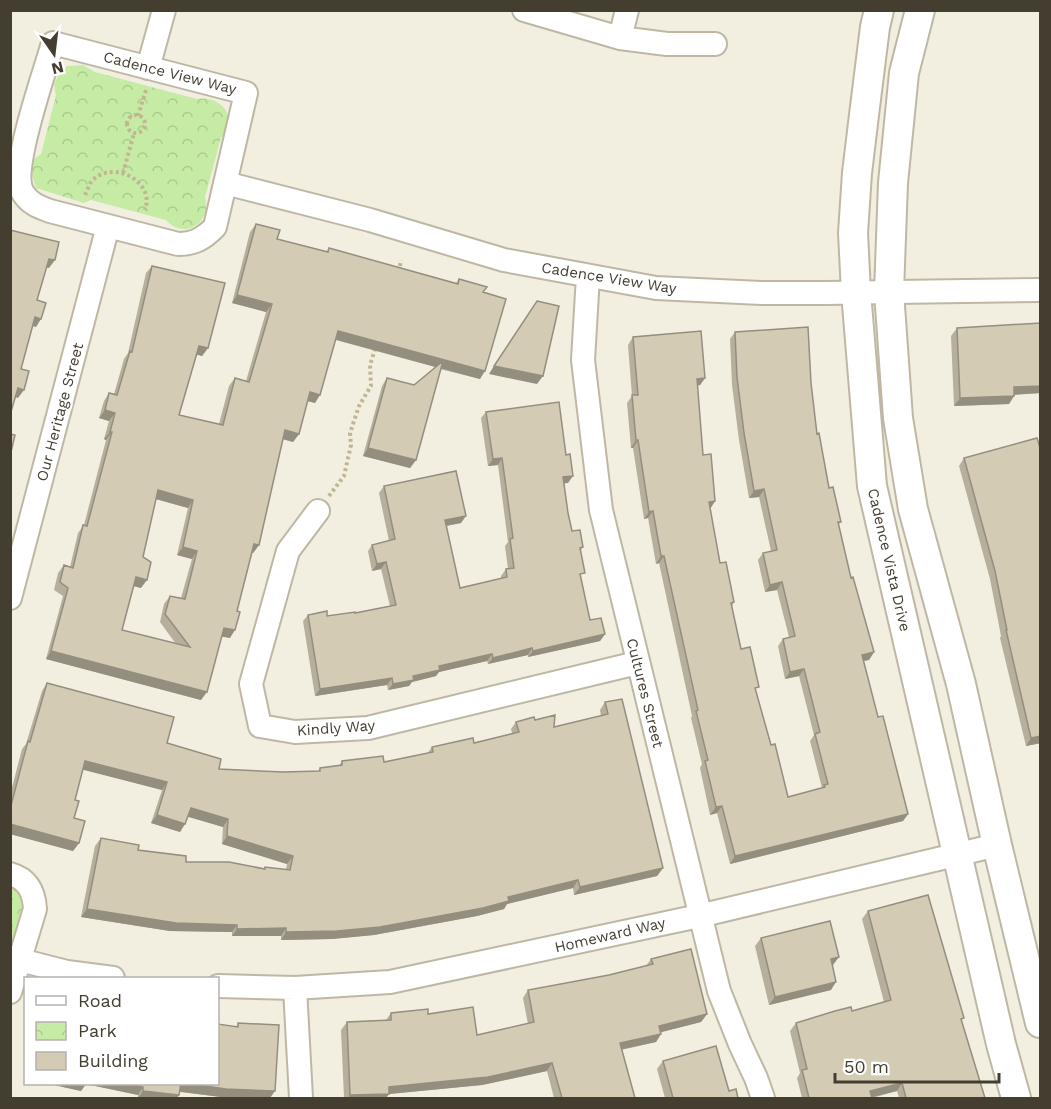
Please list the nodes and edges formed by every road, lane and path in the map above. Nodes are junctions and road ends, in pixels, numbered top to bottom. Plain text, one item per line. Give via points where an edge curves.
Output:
1 (164, 10) edge
2 (524, 10) edge
3 (627, 10) edge
4 (879, 10) edge
5 (920, 10) edge
6 (620, 38) junction
7 (715, 44) dead end
8 (148, 68) junction
9 (146, 90) dead end
10 (138, 116) junction
11 (19, 124) edge
12 (134, 133) junction
13 (123, 173) junction
14 (225, 183) junction
15 (85, 195) dead end
16 (145, 210) dead end
17 (108, 226) junction
18 (401, 260) dead end
19 (588, 276) junction
20 (398, 281) edge
21 (1041, 290) edge
22 (856, 292) junction
23 (889, 292) junction
24 (379, 340) edge
25 (318, 511) joint
26 (10, 598) edge
27 (637, 663) junction
28 (997, 845) junction
29 (958, 855) junction
30 (10, 874) edge
31 (699, 916) junction
32 (20, 960) junction
33 (105, 977) edge
34 (219, 986) edge
35 (295, 988) junction
36 (10, 992) edge
37 (1041, 1023) edge
38 (301, 1098) edge
39 (763, 1098) edge
40 (1016, 1098) edge

1 - 8 street
2 - 6 street
3 - 6 street
4 - 22 street, Cadence Vista Drive via 857,172 853,233
5 - 23 street via 904,73 893,183
6 - 7 street via 667,45
8 - 11 street, Cadence View Way via 53,43
8 - 14 street, Cadence View Way via 246,93
9 - 10 path
10 - 12 path via 128,122
10 - 12 path via 145,124 140,132
11 - 17 street, Cadence View Way via 18,178 32,204
12 - 13 path
13 - 15 path via 102,175 92,181
13 - 16 path via 142,187
14 - 17 street, Cadence View Way via 215,227 192,244
14 - 19 street, Cadence View Way via 504,260
17 - 26 street, Our Heritage Street
18 - 20 path
19 - 22 street, Cadence View Way via 656,288
19 - 27 street, Cultures Street via 583,360 600,499
21 - 23 street, Cadence View Way
22 - 23 street, Cadence View Way
22 - 29 street, Cadence Vista Drive via 872,486
23 - 28 street via 898,418 913,509 961,684
24 - 25 path via 370,365 371,386 350,433 344,476
25 - 27 street, Kindly Way via 288,551 251,684 260,726 295,732 368,728
27 - 31 street, Cultures Street
28 - 29 street, Homeward Way
28 - 37 street
29 - 31 street, Homeward Way
29 - 40 street, Cadence Vista Drive
30 - 32 street via 28,884 34,897 35,909
31 - 35 street, Homeward Way via 390,982
31 - 39 street, Cultures Street via 718,991
32 - 33 street
32 - 36 street
34 - 35 street, Homeward Way
35 - 38 street

